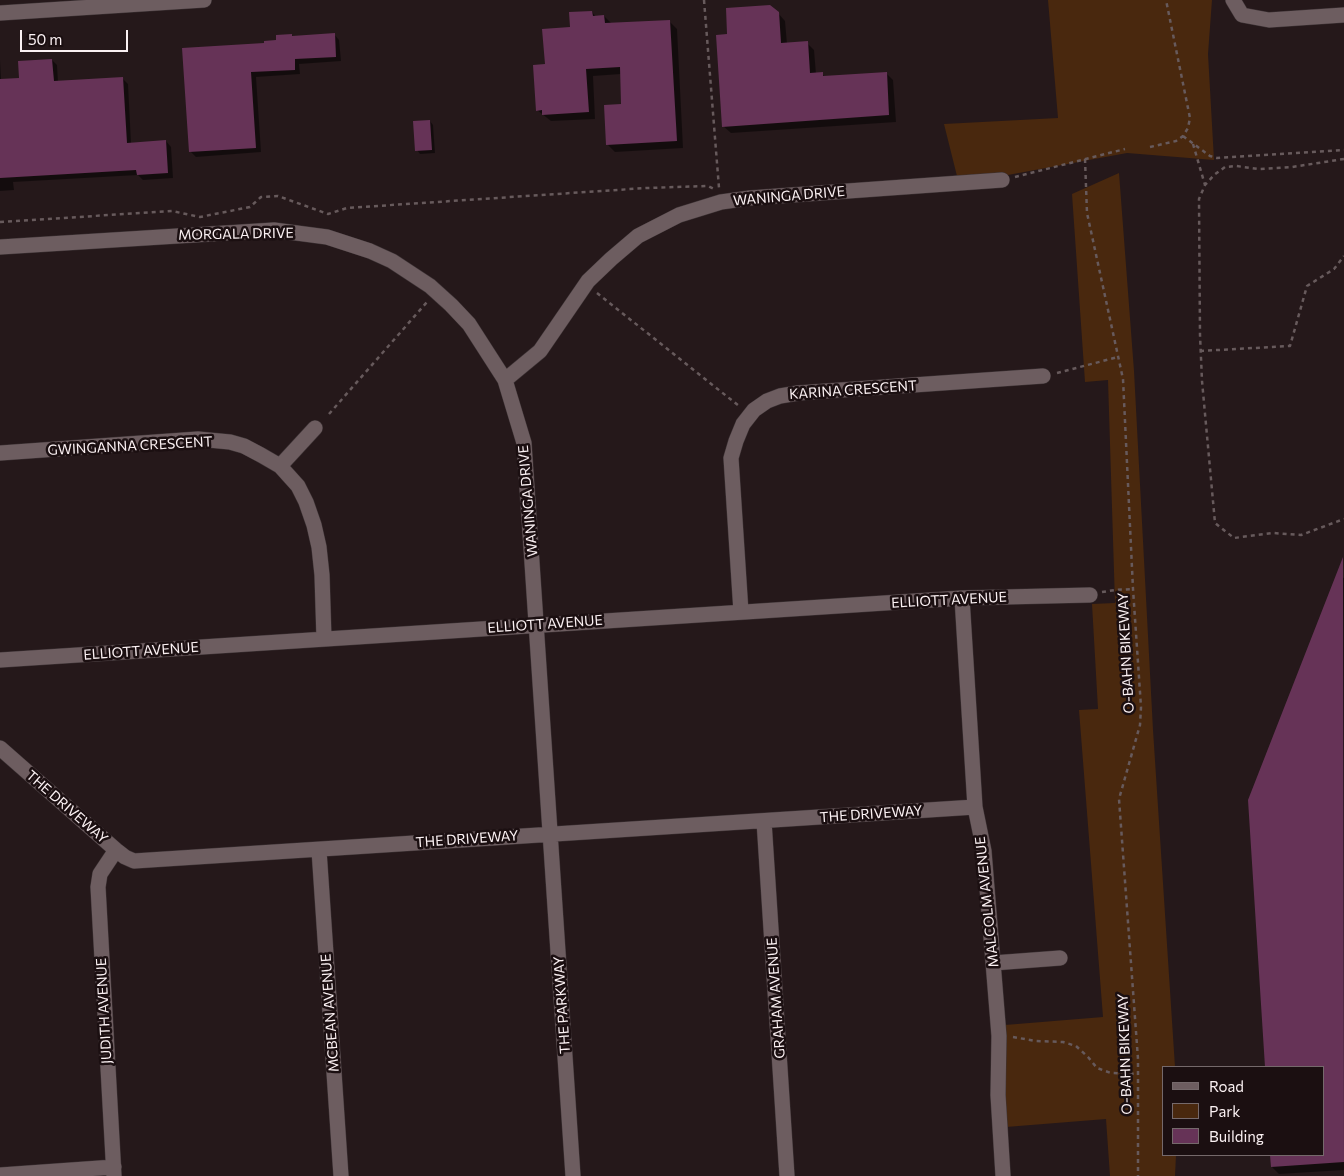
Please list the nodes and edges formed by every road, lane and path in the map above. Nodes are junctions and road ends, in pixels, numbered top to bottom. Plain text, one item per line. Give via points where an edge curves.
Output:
1 (204, 0) edge
2 (704, 0) edge
3 (1166, 0) edge
4 (1233, 0) edge
5 (0, 13) edge
6 (1344, 15) edge
7 (1183, 136) junction
8 (1193, 142) junction
9 (1150, 147) dead end
10 (1125, 149) dead end
11 (1344, 150) edge
12 (1085, 159) junction
13 (1344, 159) edge
14 (1002, 180) joint
15 (1206, 185) junction
16 (0, 222) edge
17 (0, 247) edge
18 (1344, 256) edge
19 (586, 284) junction
20 (428, 301) dead end
21 (1200, 351) junction
22 (1118, 357) junction
23 (1043, 376) joint
24 (505, 380) junction
25 (329, 414) dead end
26 (751, 415) junction
27 (315, 428) dead end
28 (0, 454) edge
29 (280, 466) junction
30 (1344, 519) edge
31 (1133, 589) junction
32 (1090, 595) joint
33 (962, 598) junction
34 (741, 612) junction
35 (537, 625) junction
36 (324, 639) junction
37 (0, 660) edge
38 (0, 748) edge
39 (975, 807) junction
40 (764, 821) junction
41 (551, 833) junction
42 (116, 850) junction
43 (319, 850) junction
44 (1060, 958) dead end
45 (993, 963) junction
46 (999, 1036) junction
47 (1138, 1074) junction
48 (114, 1172) edge
49 (0, 1175) edge
50 (341, 1176) edge
51 (573, 1176) edge
52 (787, 1176) edge
53 (1003, 1176) edge
54 (1138, 1176) edge

1 - 5 street
2 - 16 path via 720,192 708,186 646,188 347,208 328,214 278,196 261,197 250,207 200,217 172,211
3 - 7 path via 1190,118
4 - 6 street via 1242,16 1269,20
7 - 8 path
7 - 9 path via 1169,144
8 - 11 path via 1217,158
8 - 15 path
10 - 12 path
12 - 14 path
12 - 22 path, O-BAHN BIKEWAY via 1087,213
13 - 15 path via 1292,167 1225,167
14 - 19 street, WANINGA DRIVE via 720,202 679,215 638,236
15 - 21 path via 1199,199
17 - 24 street, MORGALA DRIVE via 274,230 327,237 392,261 430,286 469,324
18 - 21 path via 1334,269 1307,286 1290,346
19 - 24 street, WANINGA DRIVE via 540,351
19 - 26 path
20 - 25 path
21 - 30 path via 1215,523 1234,538 1272,533 1301,535
22 - 23 path
22 - 31 path, O-BAHN BIKEWAY via 1123,379
23 - 26 street, KARINA CRESCENT via 798,393 767,401
24 - 35 street, WANINGA DRIVE via 524,443
26 - 34 street, KARINA CRESCENT via 743,424 732,458
27 - 29 street
28 - 29 street, GWINGANNA CRESCENT via 206,440 244,446
29 - 36 street, GWINGANNA CRESCENT via 298,486 314,524 322,575
31 - 32 path
31 - 47 path, O-BAHN BIKEWAY via 1140,725 1119,799
32 - 33 street, ELLIOTT AVENUE
33 - 34 street, ELLIOTT AVENUE
33 - 39 street, MALCOLM AVENUE
34 - 35 street, ELLIOTT AVENUE
35 - 36 street, ELLIOTT AVENUE
35 - 41 street, WANINGA DRIVE
36 - 37 street, ELLIOTT AVENUE
38 - 42 street, THE DRIVEWAY
39 - 40 street, THE DRIVEWAY
39 - 45 street, MALCOLM AVENUE via 984,851
40 - 41 street, THE DRIVEWAY
40 - 52 street, GRAHAM AVENUE
41 - 43 street, THE DRIVEWAY
41 - 51 street, THE PARKWAY
42 - 43 street, THE DRIVEWAY via 134,861
42 - 48 street, JUDITH AVENUE via 100,874 98,888
43 - 50 street, MCBEAN AVENUE
44 - 45 street
45 - 46 street, MALCOLM AVENUE
46 - 47 path via 1063,1042 1076,1046 1097,1068
46 - 53 street, MALCOLM AVENUE via 998,1095
47 - 54 path, O-BAHN BIKEWAY
48 - 49 street

